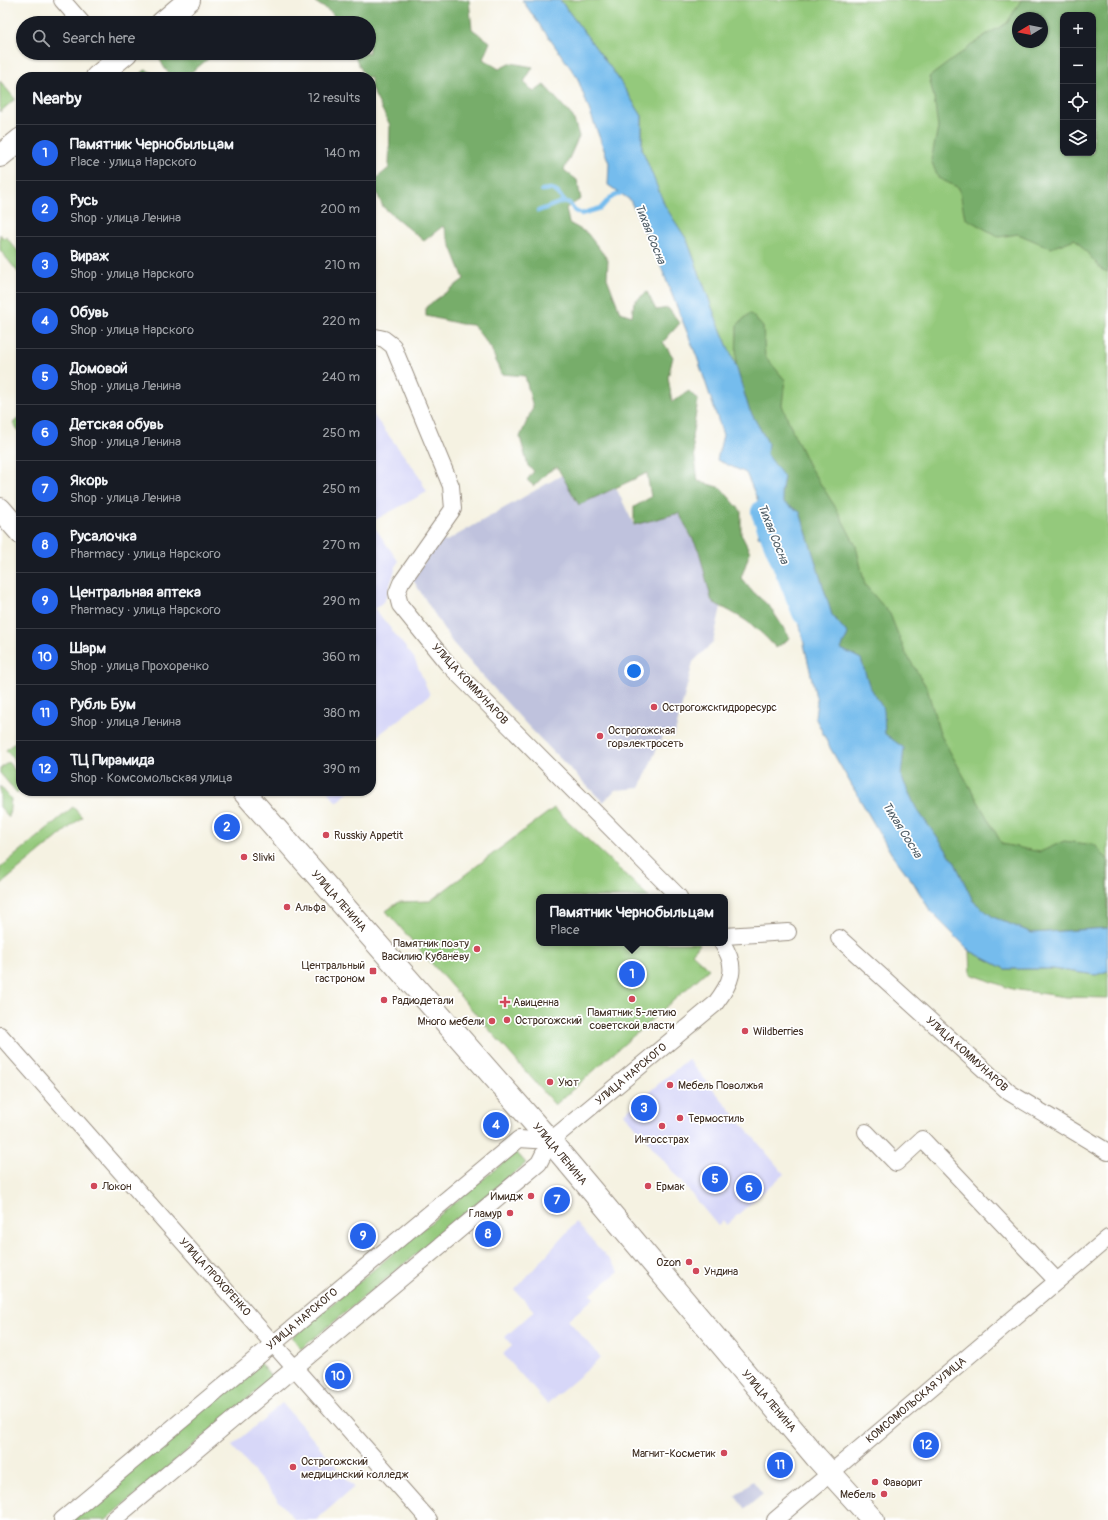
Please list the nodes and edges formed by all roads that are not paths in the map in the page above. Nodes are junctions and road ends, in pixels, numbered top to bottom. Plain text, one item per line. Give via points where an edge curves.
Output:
1 (62, 0) edge
2 (189, 0) edge
3 (76, 16) edge
4 (170, 16) edge
5 (113, 60) edge
6 (102, 72) edge
7 (16, 143) edge
8 (0, 156) edge
9 (376, 337) edge
10 (0, 509) edge
11 (16, 527) edge
12 (247, 796) edge
13 (676, 894) edge
14 (788, 932) dead end
15 (728, 936) edge
16 (839, 938) dead end
17 (724, 946) edge
18 (0, 1035) edge
19 (866, 1132) dead end
20 (550, 1141) junction
21 (1108, 1152) edge
22 (1108, 1238) edge
23 (1057, 1281) junction
24 (272, 1343) junction
25 (294, 1367) junction
26 (830, 1473) junction
27 (62, 1520) edge
28 (113, 1520) edge
29 (429, 1520) edge
30 (775, 1520) edge
31 (873, 1520) edge

1 - 3 street
2 - 4 main road
5 - 6 main road
7 - 8 main road
9 - 13 street, УЛИЦА КОММУНАРОВ via 384,339 393,346 451,486 453,509 401,583 397,593 400,605 447,663
10 - 11 main road
12 - 20 main road, УЛИЦА ЛЕНИНА
14 - 15 street
16 - 21 street, УЛИЦА КОММУНАРОВ via 1010,1093
17 - 20 street, УЛИЦА НАРСКОГО via 729,953 732,974 727,988 715,1004
18 - 24 street, УЛИЦА ПРОХОРЕНКО
19 - 23 street via 896,1164 922,1139
20 - 24 street, УЛИЦА НАРСКОГО via 519,1139
20 - 25 street, УЛИЦА НАРСКОГО via 539,1162
20 - 26 main road, УЛИЦА ЛЕНИНА
22 - 23 street, КОМСОМОЛЬСКАЯ УЛИЦА
23 - 26 street, КОМСОМОЛЬСКАЯ УЛИЦА
24 - 25 street, УЛИЦА ПРОХОРЕНКО
24 - 27 street, УЛИЦА НАРСКОГО
25 - 28 street, УЛИЦА НАРСКОГО
25 - 29 street, УЛИЦА ПРОХОРЕНКО
26 - 30 street, КОМСОМОЛЬСКАЯ УЛИЦА
26 - 31 main road, УЛИЦА ЛЕНИНА

